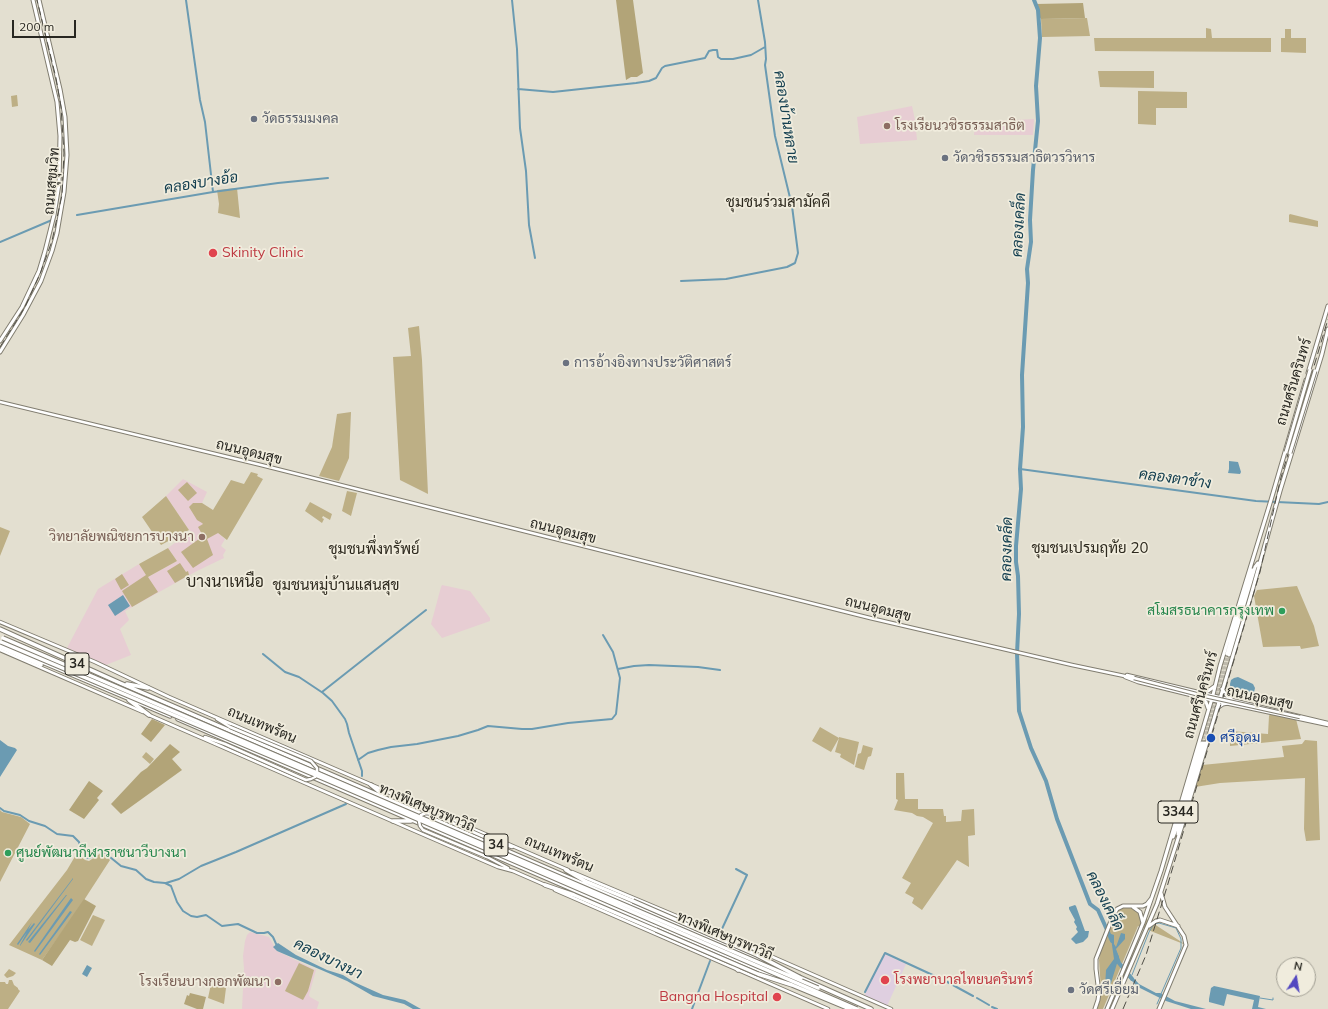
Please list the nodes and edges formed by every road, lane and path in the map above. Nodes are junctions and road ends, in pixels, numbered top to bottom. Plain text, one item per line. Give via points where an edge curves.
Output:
1 (33, 0) edge
2 (39, 0) edge
3 (58, 116) junction
4 (65, 117) junction
5 (54, 213) junction
6 (60, 214) junction
7 (1328, 306) edge
8 (1328, 329) edge
9 (1319, 338) junction
10 (1326, 338) junction
11 (0, 341) edge
12 (0, 352) edge
13 (1305, 382) junction
14 (1313, 385) junction
15 (0, 402) edge
16 (1288, 440) junction
17 (1296, 442) junction
18 (1274, 490) junction
19 (1280, 491) junction
20 (1254, 556) junction
21 (1261, 558) junction
22 (0, 622) edge
23 (0, 629) edge
24 (1, 640) edge
25 (33, 644) junction
26 (0, 649) edge
27 (28, 662) junction
28 (41, 665) junction
29 (59, 669) junction
30 (1219, 671) junction
31 (1227, 673) junction
32 (1123, 676) junction
33 (120, 683) junction
34 (1215, 686) junction
35 (148, 688) junction
36 (1182, 688) junction
37 (1222, 689) junction
38 (1181, 692) junction
39 (1203, 693) junction
40 (1213, 695) junction
41 (123, 696) junction
42 (1199, 697) junction
43 (1220, 697) junction
44 (1231, 699) junction
45 (1211, 700) junction
46 (1219, 701) junction
47 (1239, 701) junction
48 (1228, 703) junction
49 (1238, 706) junction
50 (1217, 708) junction
51 (1208, 709) junction
52 (149, 715) junction
53 (213, 716) junction
54 (1310, 719) junction
55 (1205, 722) junction
56 (1319, 723) junction
57 (1327, 723) edge
58 (1212, 724) junction
59 (195, 734) junction
60 (371, 785) junction
61 (385, 797) junction
62 (393, 821) junction
63 (414, 821) junction
64 (1178, 835) junction
65 (1171, 840) junction
66 (519, 849) junction
67 (566, 870) junction
68 (513, 871) junction
69 (556, 872) junction
70 (541, 876) junction
71 (586, 881) junction
72 (545, 885) junction
73 (1161, 893) junction
74 (574, 895) junction
75 (1153, 896) junction
76 (1131, 906) junction
77 (1143, 923) junction
78 (1180, 927) junction
79 (1147, 928) junction
80 (727, 956) junction
81 (738, 970) junction
82 (818, 988) junction
83 (828, 1009) edge
84 (850, 1009) edge
85 (857, 1009) edge
86 (865, 1009) edge
87 (871, 1009) edge
88 (891, 1009) edge
89 (1096, 1009) edge
90 (1107, 1009) edge
91 (1112, 1009) edge
92 (1159, 1009) edge

1 - 3 main road, ถนนสุขุมวิท via 53,83
2 - 4 main road, ถนนสุขุมวิท
3 - 4 main road
3 - 5 main road, ถนนสุขุมวิท via 60,170
4 - 6 main road, ถนนสุขุมวิท via 66,175
5 - 6 main road
5 - 11 main road, ถนนสุขุมวิท via 39,271 22,307
6 - 12 main road, ถนนสุขุมวิท via 52,251 41,281
7 - 9 main road, ถนนศรีนครินทร์
8 - 10 main road, ถนนศรีนครินทร์
9 - 13 main road, ถนนศรีนครินทร์
9 - 18 main road, bridge
10 - 14 main road, ถนนศรีนครินทร์
10 - 19 main road, bridge
13 - 14 main road via 1307,388
13 - 16 main road, ถนนศรีนครินทร์
14 - 17 main road, ถนนศรีนครินทร์
15 - 32 main road, ถนนอุดมสุข via 732,584
16 - 17 main road via 1293,437
16 - 18 main road, ถนนศรีนครินทร์
17 - 19 main road, ถนนศรีนครินทร์
18 - 20 main road, ถนนศรีนครินทร์
19 - 21 main road, ถนนศรีนครินทร์
20 - 21 main road, ถนนศรีนครินทร์ via 1228,655
20 - 30 main road, ถนนศรีนครินทร์
21 - 31 main road, ถนนศรีนครินทร์
22 - 35 main road, ถนนเทพรัตน / 34 via 95,662
23 - 25 highway
23 - 25 highway
24 - 29 highway
24 - 82 highway, ทางพิเศษบูรพาวิถี, bridge
24 - 85 highway, ทางพิเศษบูรพาวิถี, bridge
25 - 33 highway, ถนนเทพรัตน / 34
26 - 27 main road, 34
26 - 28 highway
27 - 28 highway
27 - 52 main road, 34
28 - 29 highway
29 - 41 highway, ถนนเทพรัตน / 34
30 - 31 main road via 1223,676
30 - 34 main road, ถนนศรีนครินทร์
31 - 37 main road, ถนนศรีนครินทร์
32 - 36 main road, ถนนอุดมสุข
32 - 38 main road, ถนนอุดมสุข
32 - 54 main road, ถนนอุดมสุข, bridge
33 - 35 highway
33 - 61 highway, ถนนเทพรัตน / 34
34 - 39 main road
34 - 40 main road, ถนนศรีนครินทร์
35 - 53 main road, ถนนเทพรัตน / 34
36 - 38 main road via 1184,691
36 - 39 main road, ถนนอุดมสุข
37 - 43 main road, ถนนศรีนครินทร์
37 - 44 main road
38 - 42 main road, ถนนอุดมสุข
39 - 40 main road, ถนนอุดมสุข
40 - 43 main road, ถนนอุดมสุข
40 - 45 main road, ถนนศรีนครินทร์
41 - 52 highway
41 - 63 highway, ถนนเทพรัตน / 34
42 - 45 main road, ถนนอุดมสุข
42 - 51 main road via 1206,702
43 - 44 main road, ถนนอุดมสุข
43 - 46 main road, ถนนศรีนครินทร์
44 - 47 main road, ถนนอุดมสุข
45 - 46 main road, ถนนอุดมสุข
45 - 51 main road, ถนนศรีนครินทร์
46 - 48 main road, ถนนอุดมสุข
46 - 50 main road, ถนนศรีนครินทร์
47 - 49 main road via 1235,703
47 - 57 main road, ถนนอุดมสุข
48 - 49 main road, ถนนอุดมสุข
48 - 50 main road
49 - 56 main road, ถนนอุดมสุข
50 - 58 main road, ถนนศรีนครินทร์
51 - 55 main road, ถนนศรีนครินทร์
52 - 59 main road, 34
53 - 59 main road, bridge via 230,727 311,761 317,768 315,777 306,780 225,744
53 - 60 main road, ถนนเทพรัตน / 34
54 - 56 main road
54 - 57 main road
55 - 58 main road via 1209,720
55 - 65 main road, ถนนศรีนครินทร์ / 3344
56 - 57 main road
58 - 64 main road, ถนนศรีนครินทร์ / 3344
59 - 62 main road, 34
60 - 61 highway
60 - 66 main road, ถนนเทพรัตน / 34
61 - 69 highway, ถนนเทพรัตน / 34
62 - 63 highway
62 - 68 main road, 34 via 498,867
63 - 70 highway, ถนนเทพรัตน / 34
64 - 65 main road, ถนนศรีนครินทร์ / 3344 via 1203,743
64 - 73 main road, ถนนศรีนครินทร์ / 3344
65 - 75 main road, ถนนศรีนครินทร์ / 3344
66 - 67 main road, ถนนเทพรัตน / 34
66 - 68 main road, bridge via 496,842 432,814 421,815 419,821 423,830
67 - 71 highway
67 - 88 main road, ถนนเทพรัตน / 34
68 - 72 main road, 34
69 - 71 highway
69 - 87 highway, ถนนเทพรัตน / 34
70 - 74 highway
70 - 80 highway, ถนนเทพรัตน / 34
71 - 82 highway, bridge via 767,960
72 - 74 highway
72 - 81 main road, 34
73 - 78 main road via 1165,907
73 - 79 main road, ถนนศรีนครินทร์ / 3344
74 - 84 highway, bridge via 758,974
75 - 76 main road via 1145,905
75 - 77 main road, ถนนศรีนครินทร์ / 3344
76 - 77 main road via 1140,912
76 - 89 main road via 1117,909 1096,958
77 - 90 main road, ถนนศรีนครินทร์ / 3344
78 - 79 main road via 1160,920
78 - 92 main road via 1186,945
79 - 91 main road, ถนนศรีนครินทร์ / 3344
80 - 81 highway
80 - 84 highway, ถนนเทพรัตน / 34
81 - 83 main road, 34
82 - 86 highway, ทางพิเศษบูรพาวิถี

